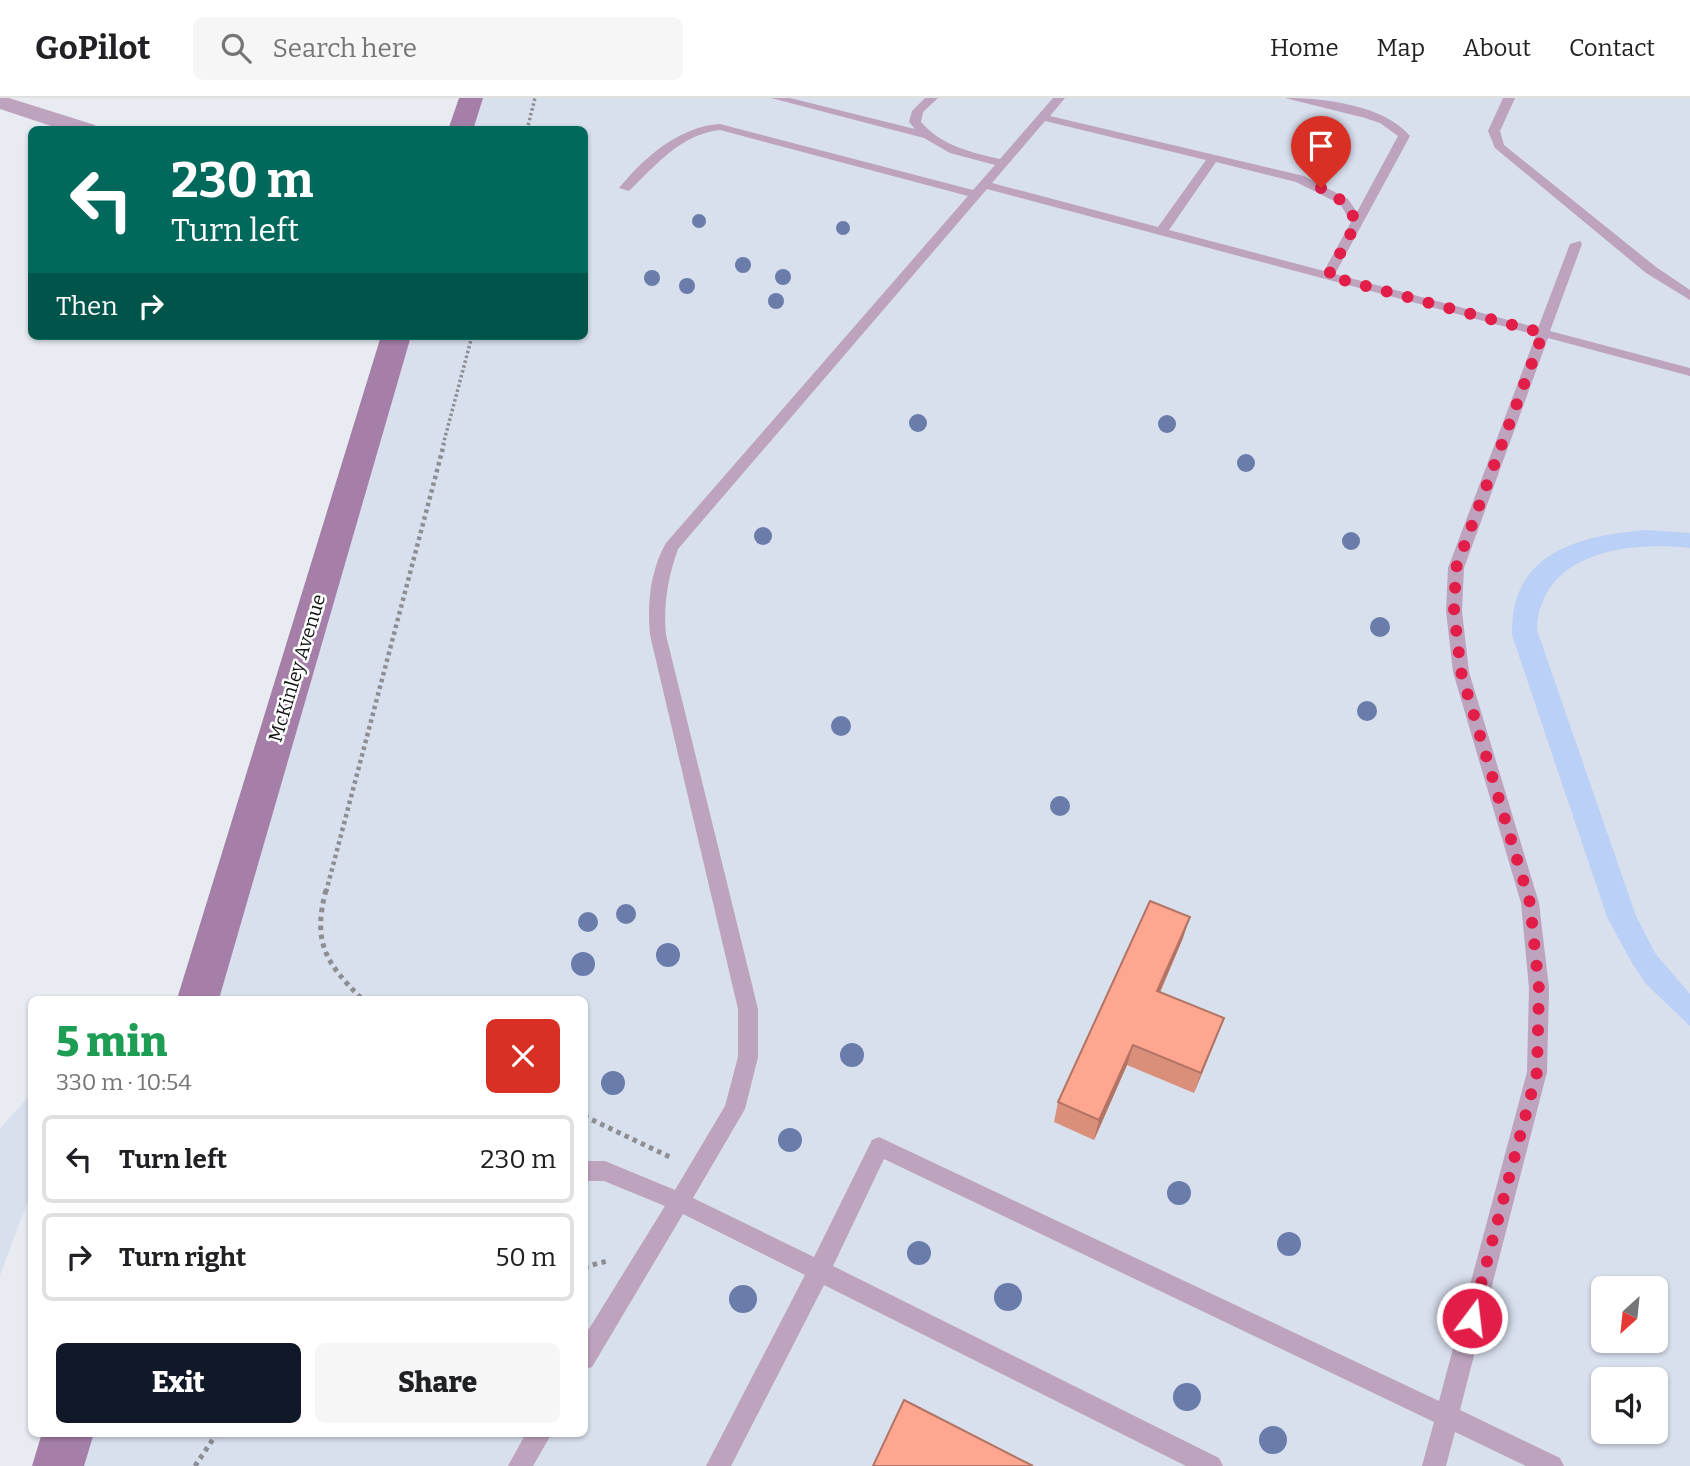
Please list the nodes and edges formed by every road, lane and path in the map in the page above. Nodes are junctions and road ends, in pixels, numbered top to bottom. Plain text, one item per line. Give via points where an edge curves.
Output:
1 (471, 98) edge
2 (535, 98) edge
3 (777, 98) edge
4 (932, 98) edge
5 (1059, 98) edge
6 (1291, 98) edge
7 (1509, 98) edge
8 (0, 102) edge
9 (1042, 117) junction
10 (75, 126) edge
11 (461, 126) edge
12 (528, 126) edge
13 (924, 135) junction
14 (1213, 158) junction
15 (1003, 163) junction
16 (625, 188) dead end
17 (980, 190) junction
18 (1357, 222) junction
19 (1161, 232) junction
20 (1576, 244) dead end
21 (1328, 276) junction
22 (1690, 296) edge
23 (1543, 333) junction
24 (395, 340) edge
25 (471, 340) edge
26 (1690, 372) edge
27 (199, 996) edge
28 (359, 996) edge
29 (588, 1118) edge
30 (588, 1171) edge
31 (698, 1171) junction
32 (680, 1202) junction
33 (818, 1273) junction
34 (588, 1352) edge
35 (1447, 1417) junction
36 (67, 1437) edge
37 (214, 1437) edge
38 (538, 1437) edge
39 (58, 1466) edge
40 (195, 1466) edge
41 (520, 1466) edge
42 (718, 1466) edge
43 (1211, 1466) edge
44 (1434, 1466) edge
45 (1552, 1466) edge

1 - 11 main road
2 - 12 path
3 - 13 lane
4 - 13 lane via 918,111 915,122
5 - 9 lane
6 - 18 lane via 1379,118 1397,126 1404,136
7 - 22 lane via 1494,131 1499,146 1651,270
8 - 10 street
9 - 14 lane
9 - 15 lane
13 - 15 lane via 937,145
14 - 18 lane via 1321,188 1344,202
14 - 19 lane
15 - 17 lane
16 - 17 lane via 685,134 702,127 720,127
17 - 19 lane
17 - 31 lane via 671,547 660,575 655,604 658,635 748,1009 748,1057 735,1109
18 - 21 lane
19 - 21 lane
20 - 23 lane
21 - 23 lane
23 - 26 lane
23 - 35 lane via 1456,568 1454,611 1461,672 1530,903 1539,989 1537,1072
24 - 27 main road, McKinley Avenue
25 - 28 path via 324,898 321,944 333,970
29 - 31 path
30 - 32 lane via 605,1171
31 - 32 lane
32 - 33 lane
32 - 34 lane
33 - 35 lane via 879,1147
33 - 42 lane
33 - 43 lane
35 - 44 lane
35 - 45 lane
36 - 39 main road
37 - 40 path
38 - 41 lane

